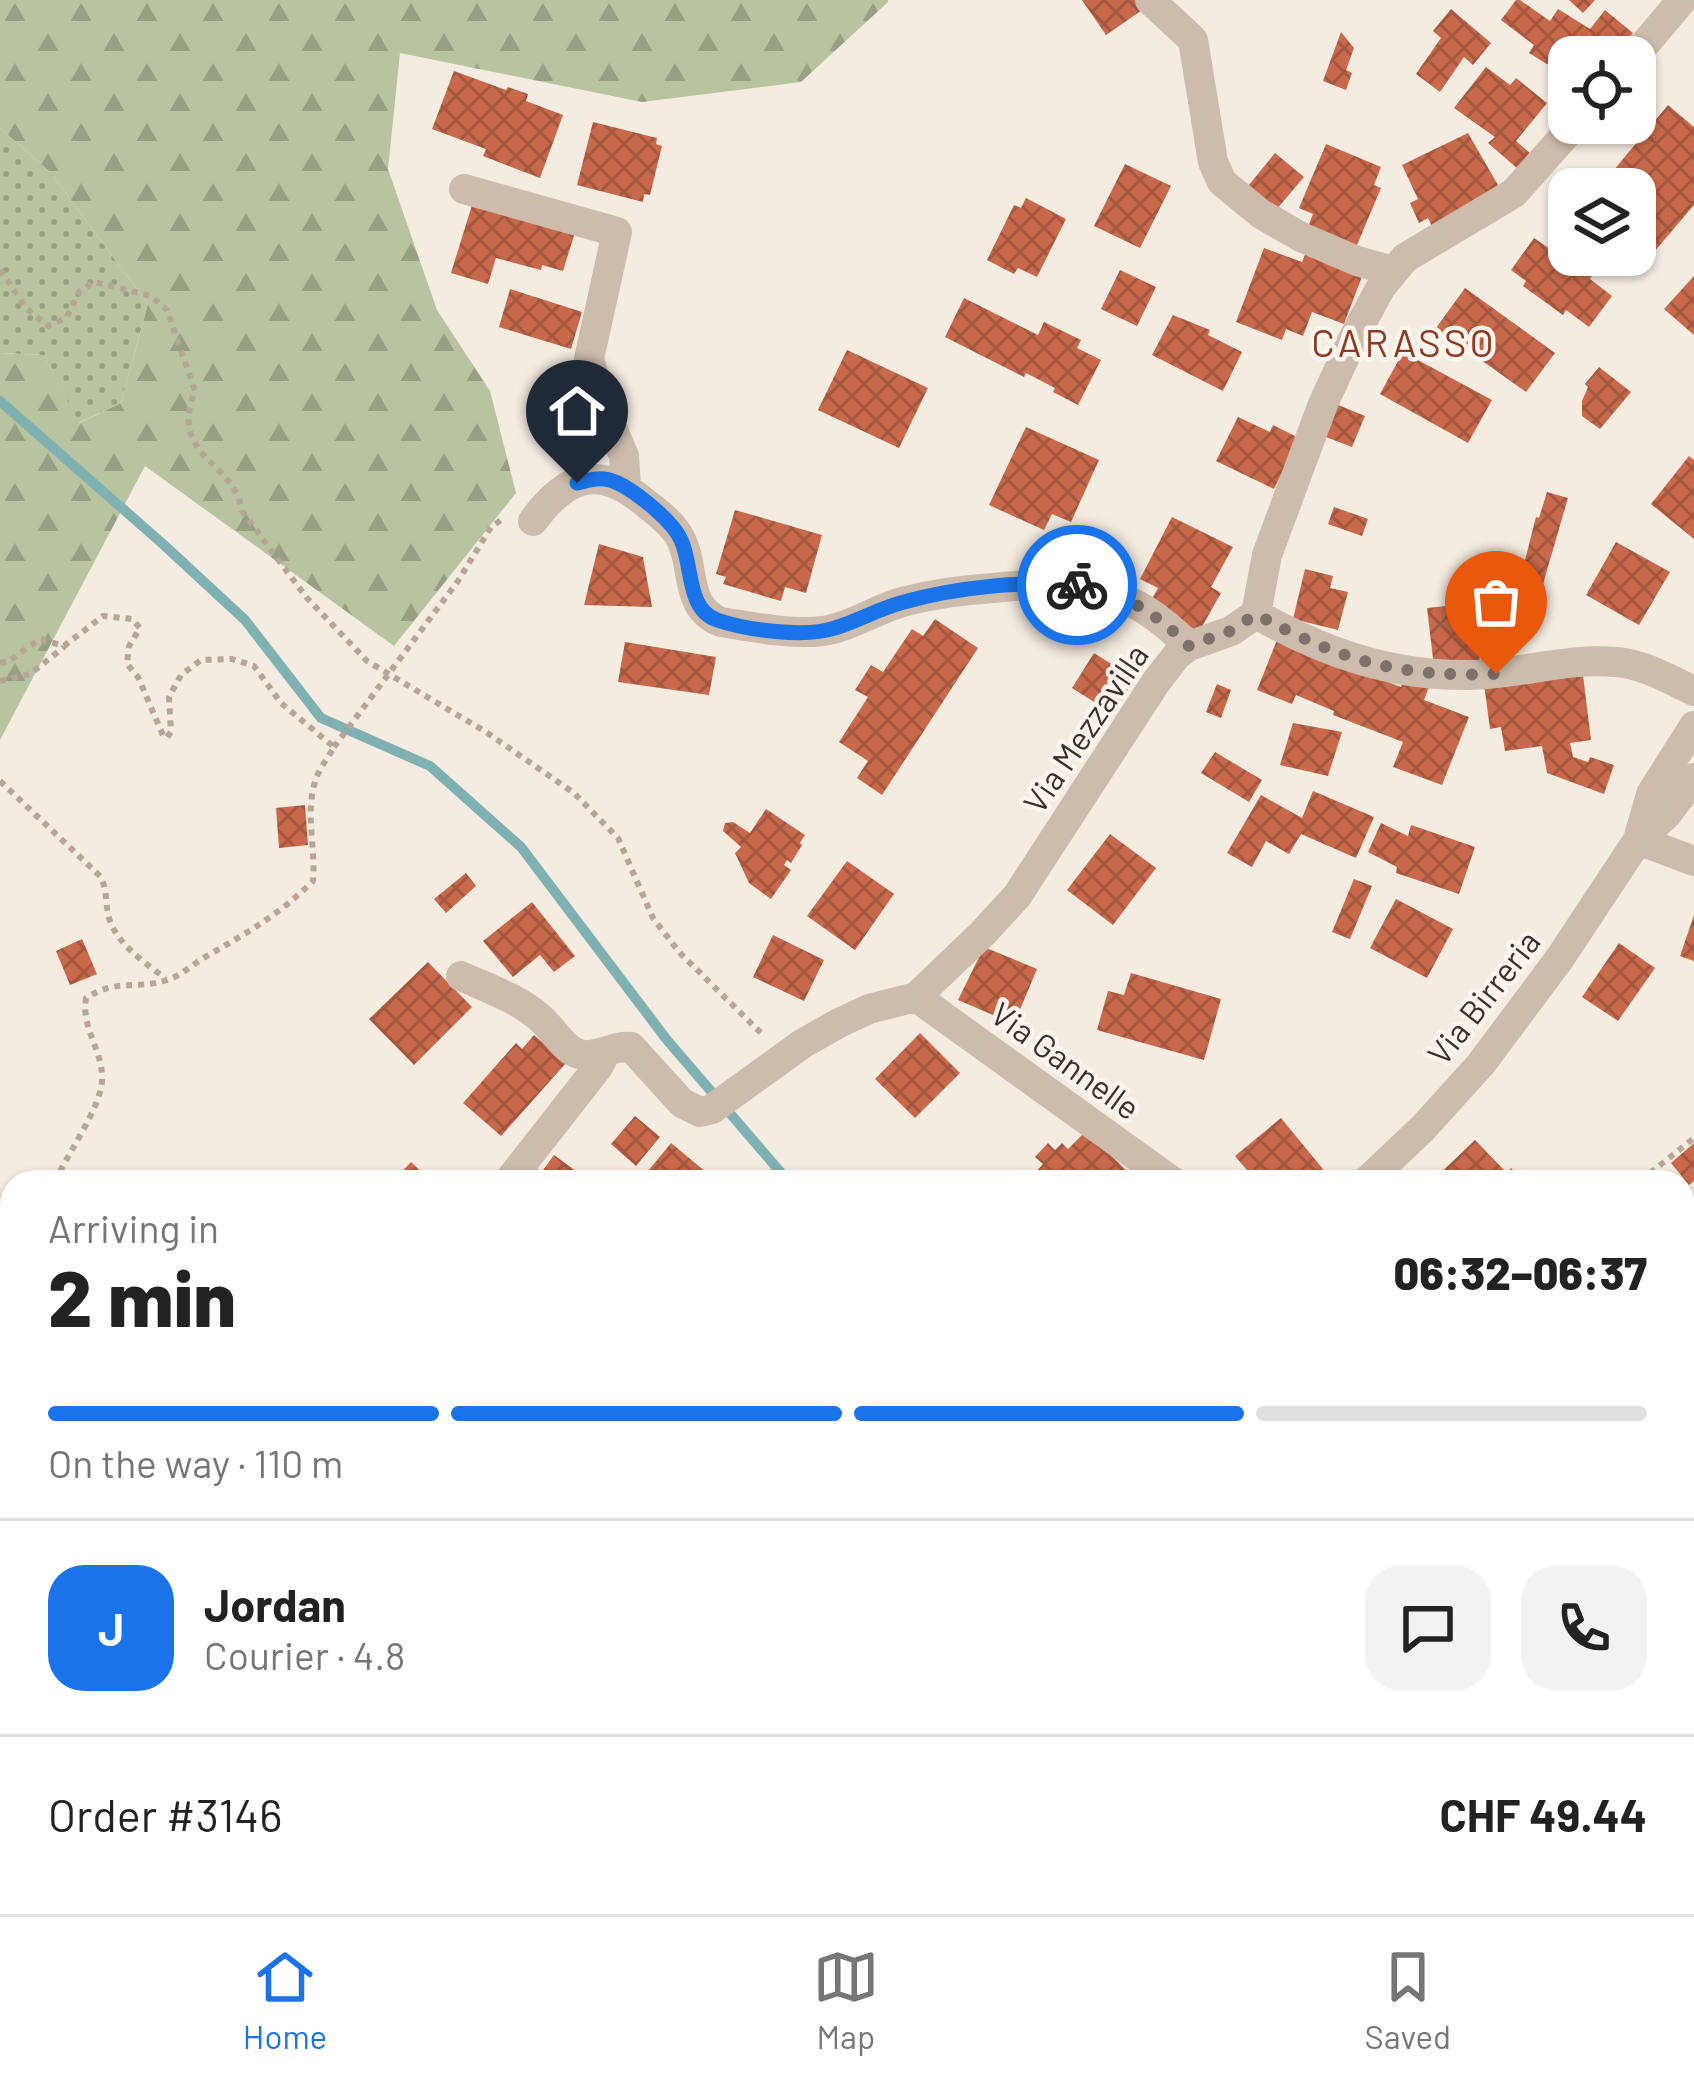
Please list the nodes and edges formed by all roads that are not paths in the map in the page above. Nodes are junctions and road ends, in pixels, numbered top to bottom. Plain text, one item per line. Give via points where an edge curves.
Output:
1 (1150, 0) edge
2 (1682, 0) edge
3 (1652, 36) edge
4 (1558, 144) edge
5 (464, 189) dead end
6 (1393, 271) junction
7 (626, 487) junction
8 (540, 511) road end
9 (1256, 614) junction
10 (1189, 646) junction
11 (1694, 691) edge
12 (1694, 726) edge
13 (1694, 778) edge
14 (1638, 840) junction
15 (1694, 861) edge
16 (461, 976) dead end
17 (916, 997) junction
18 (616, 1049) junction
19 (517, 1170) edge
20 (1156, 1170) edge
21 (1379, 1170) edge

1 - 6 street via 1193,40 1222,182 1301,237
2 - 3 street
4 - 6 street via 1514,194
5 - 7 street via 617,232 589,359 624,456
6 - 9 street via 1323,404 1267,555
7 - 8 street via 594,479 561,490
7 - 10 street via 674,528 698,604 721,622 818,632 934,595 1056,583 1116,595
9 - 10 street, Via Mezzavilla
9 - 11 street via 1323,648 1406,672 1496,674 1616,662
10 - 17 street, Via Mezzavilla via 1156,682 1017,896
12 - 14 street, Via Birreria via 1651,794
13 - 14 street, Via Birreria
14 - 15 street
14 - 21 street, Via Birreria via 1481,1064
16 - 18 street via 536,1014 575,1052
17 - 18 street, Via Mezzavilla via 839,1023 700,1112 636,1052
17 - 20 street, Via Gannelle
18 - 19 street

